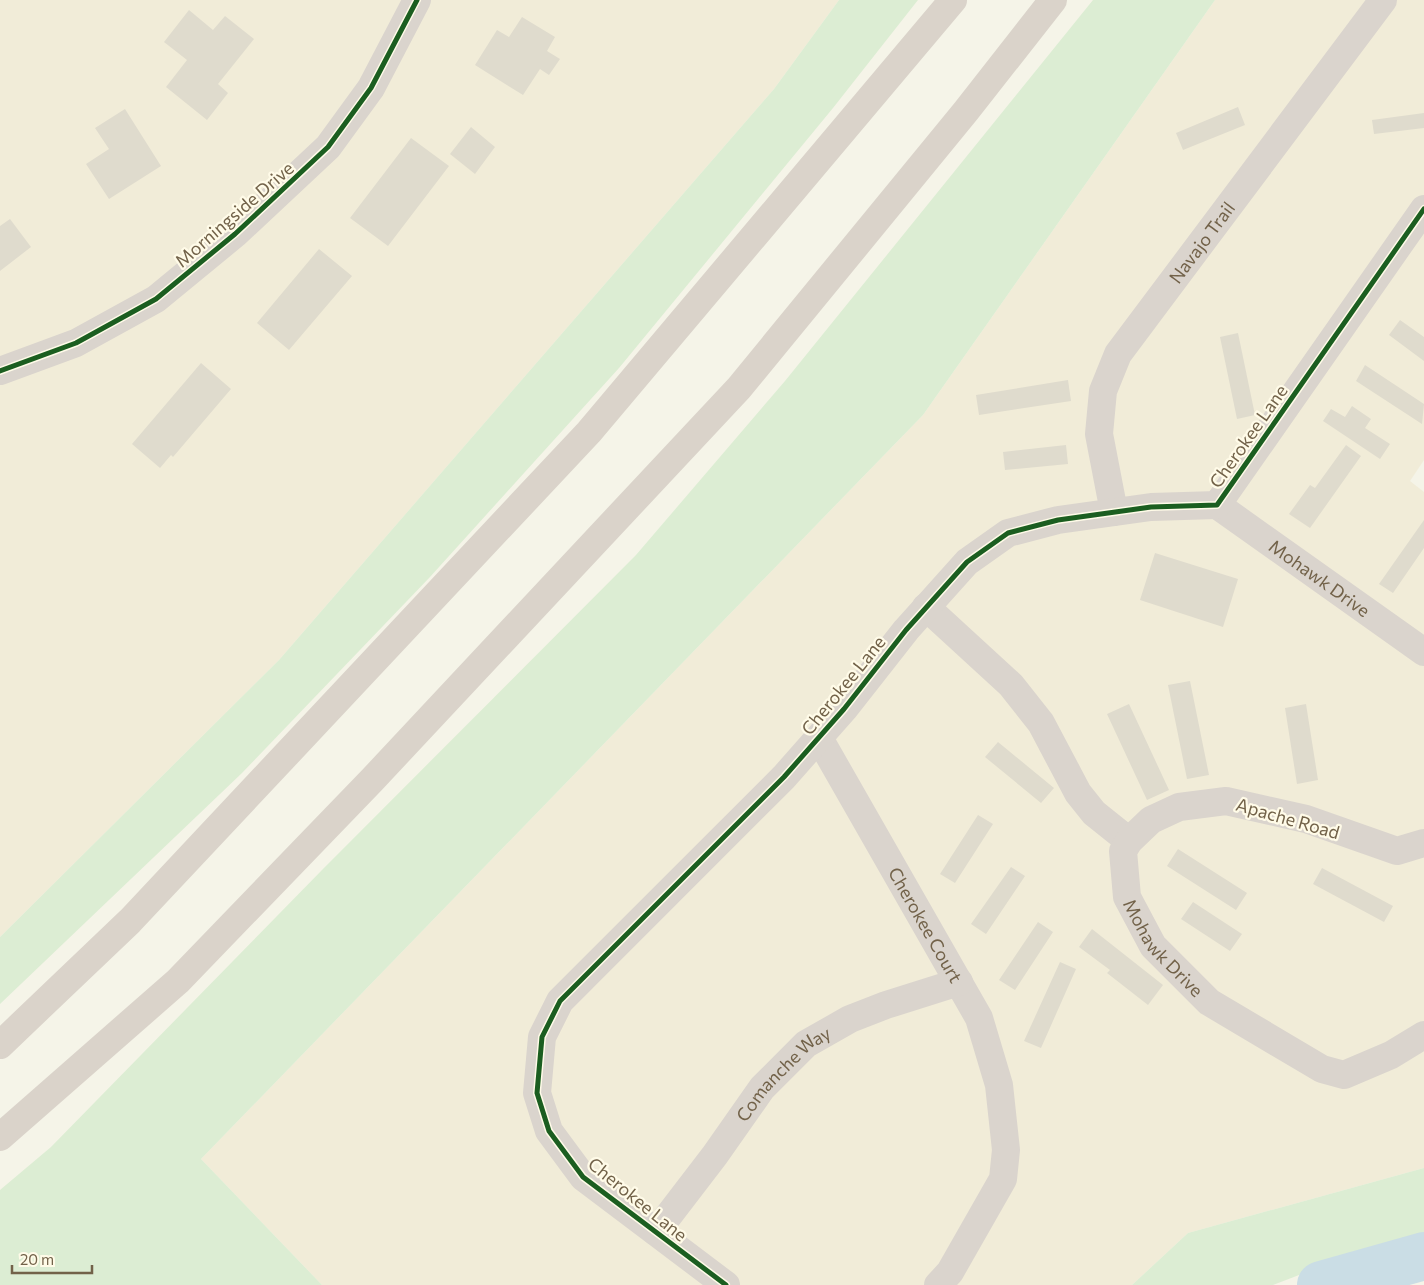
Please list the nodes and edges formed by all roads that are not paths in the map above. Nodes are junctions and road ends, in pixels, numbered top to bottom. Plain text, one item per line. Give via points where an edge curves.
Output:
1 (417, 0) edge
2 (953, 0) edge
3 (1053, 0) edge
4 (1383, 0) edge
5 (1424, 209) edge
6 (0, 372) edge
7 (1217, 505) junction
8 (1114, 512) junction
9 (926, 607) junction
10 (1424, 652) edge
11 (819, 738) junction
12 (1129, 841) junction
13 (1424, 843) edge
14 (958, 982) junction
15 (1424, 1035) edge
16 (0, 1045) edge
17 (0, 1138) edge
18 (656, 1232) junction
19 (726, 1285) edge
20 (938, 1285) edge

1 - 6 street, Morningside Drive via 371,88 328,147 235,234 156,299 76,344
2 - 16 highway via 589,432 130,921
3 - 17 highway via 739,388 178,981
4 - 8 street, Navajo Trail via 1118,354 1103,391 1099,434
5 - 7 street, Cherokee Lane
7 - 8 street, Cherokee Lane
7 - 10 street, Mohawk Drive
8 - 9 street, Cherokee Lane via 1058,520 1008,533 967,562
9 - 11 street, Cherokee Lane
9 - 12 street via 1011,685 1041,723 1078,793 1094,813
11 - 14 street, Cherokee Court
11 - 18 street, Cherokee Lane via 560,1001 542,1037 537,1093 549,1132 583,1177
12 - 13 street, Apache Road via 1151,820 1179,807 1226,801 1306,819 1397,851
12 - 15 street, Mohawk Drive via 1123,851 1127,897 1153,946 1209,1002 1322,1069 1344,1074 1391,1055
14 - 18 street, Comanche Way via 850,1019 806,1044 762,1088
14 - 20 street, Cherokee Court via 979,1018 999,1085 1006,1150 1003,1179 950,1272
18 - 19 street, Cherokee Lane

